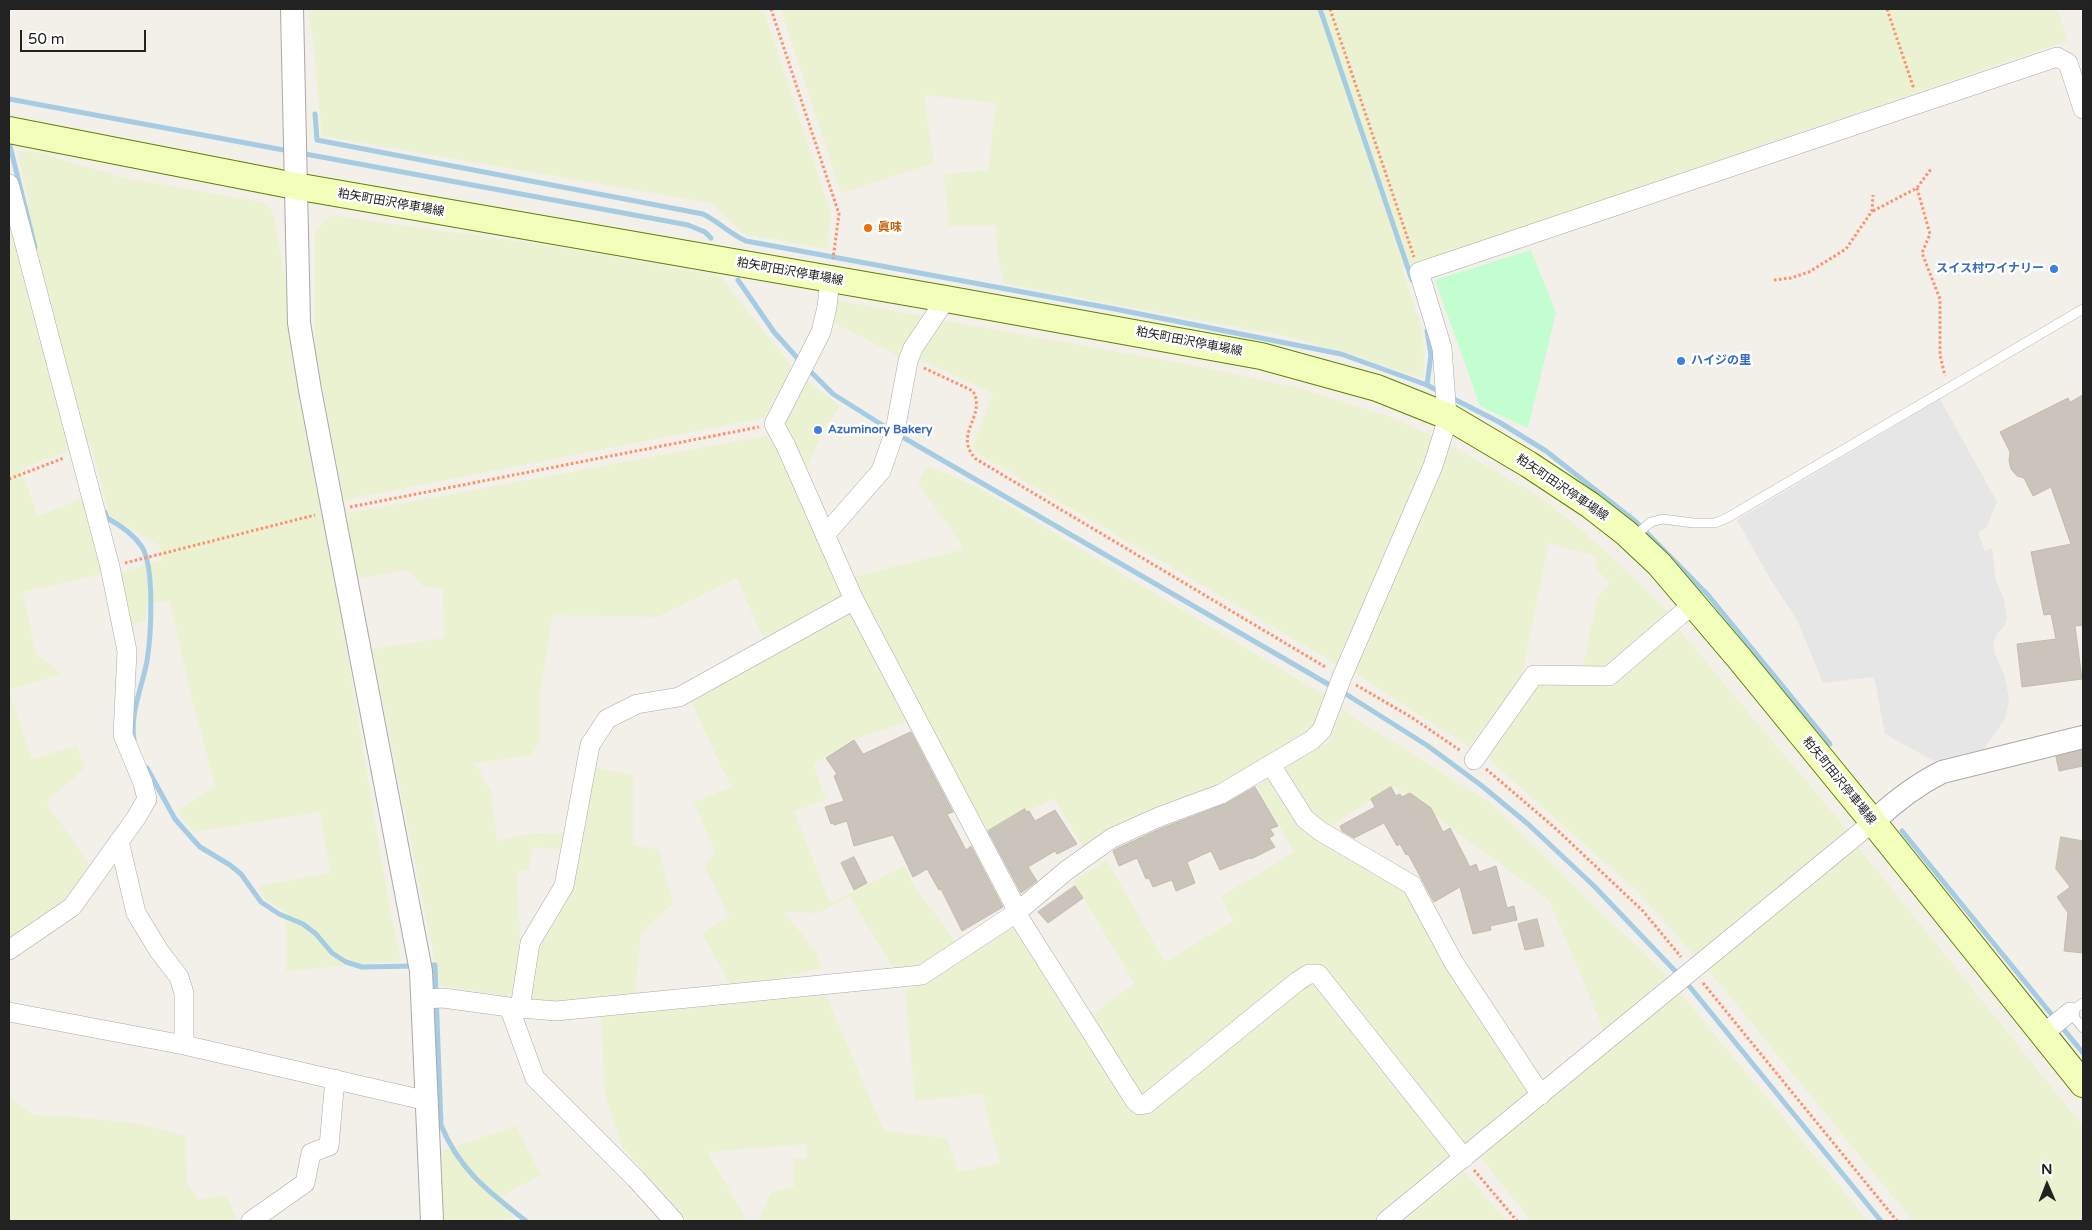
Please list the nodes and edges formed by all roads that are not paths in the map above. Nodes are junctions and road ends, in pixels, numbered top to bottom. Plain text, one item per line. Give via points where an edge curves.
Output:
1 (292, 9) edge
2 (2083, 109) edge
3 (9, 130) edge
4 (295, 176) junction
5 (9, 184) edge
6 (830, 279) junction
7 (946, 299) junction
8 (2083, 309) edge
9 (1447, 416) junction
10 (825, 535) junction
11 (1631, 538) junction
12 (854, 600) junction
13 (1693, 604) junction
14 (2083, 737) edge
15 (1474, 760) road end
16 (1271, 765) junction
17 (1873, 822) junction
18 (119, 841) junction
19 (1016, 913) junction
20 (9, 950) edge
21 (432, 998) junction
22 (514, 1007) junction
23 (2076, 1008) edge
24 (9, 1012) edge
25 (2083, 1028) edge
26 (2043, 1034) junction
27 (184, 1045) junction
28 (335, 1080) junction
29 (2083, 1084) edge
30 (1541, 1095) junction
31 (428, 1101) junction
32 (1464, 1158) junction
33 (251, 1221) edge
34 (432, 1221) edge
35 (674, 1221) edge
36 (1386, 1221) edge

1 - 4 street
2 - 9 street via 2068,63 2057,57 1419,272 1442,348
3 - 4 main road, 粕矢町田沢停車場線
4 - 6 main road, 粕矢町田沢停車場線
4 - 21 street via 299,323 310,390 420,962
5 - 18 street via 110,567 127,651 123,736 147,799
6 - 7 main road, 粕矢町田沢停車場線
6 - 10 street via 825,318 774,424
7 - 9 main road, 粕矢町田沢停車場線 via 1261,356 1377,388
7 - 10 street via 913,348 908,361 897,421 880,471
8 - 11 lane via 1727,518 1715,523 1663,519 1650,522
9 - 11 main road, 粕矢町田沢停車場線 via 1590,505
9 - 16 street via 1433,466 1322,730 1312,740
10 - 12 street
11 - 13 main road, 粕矢町田沢停車場線
12 - 19 street
12 - 22 street via 679,696 637,704 607,719 590,745 564,886 530,943
13 - 15 street via 1609,676 1534,675
13 - 17 main road, 粕矢町田沢停車場線
14 - 17 street via 1942,772 1928,778
16 - 19 street via 1221,794 1159,816 1112,838
16 - 30 street via 1305,819 1412,885 1454,963
17 - 26 main road, 粕矢町田沢停車場線
17 - 30 street
18 - 20 street via 72,907
18 - 27 street via 136,913 179,977 184,992
19 - 22 street via 922,975 556,1011
19 - 32 street via 1135,1102 1140,1105 1146,1104 1298,981 1309,974 1318,974
21 - 22 street
21 - 31 street
22 - 35 street via 535,1078
23 - 25 lane
23 - 26 street
24 - 27 street
26 - 29 main road, 粕矢町田沢停車場線
27 - 28 street
28 - 31 street
28 - 33 street via 329,1146 311,1153 304,1183
30 - 32 street
31 - 34 street
32 - 36 street

